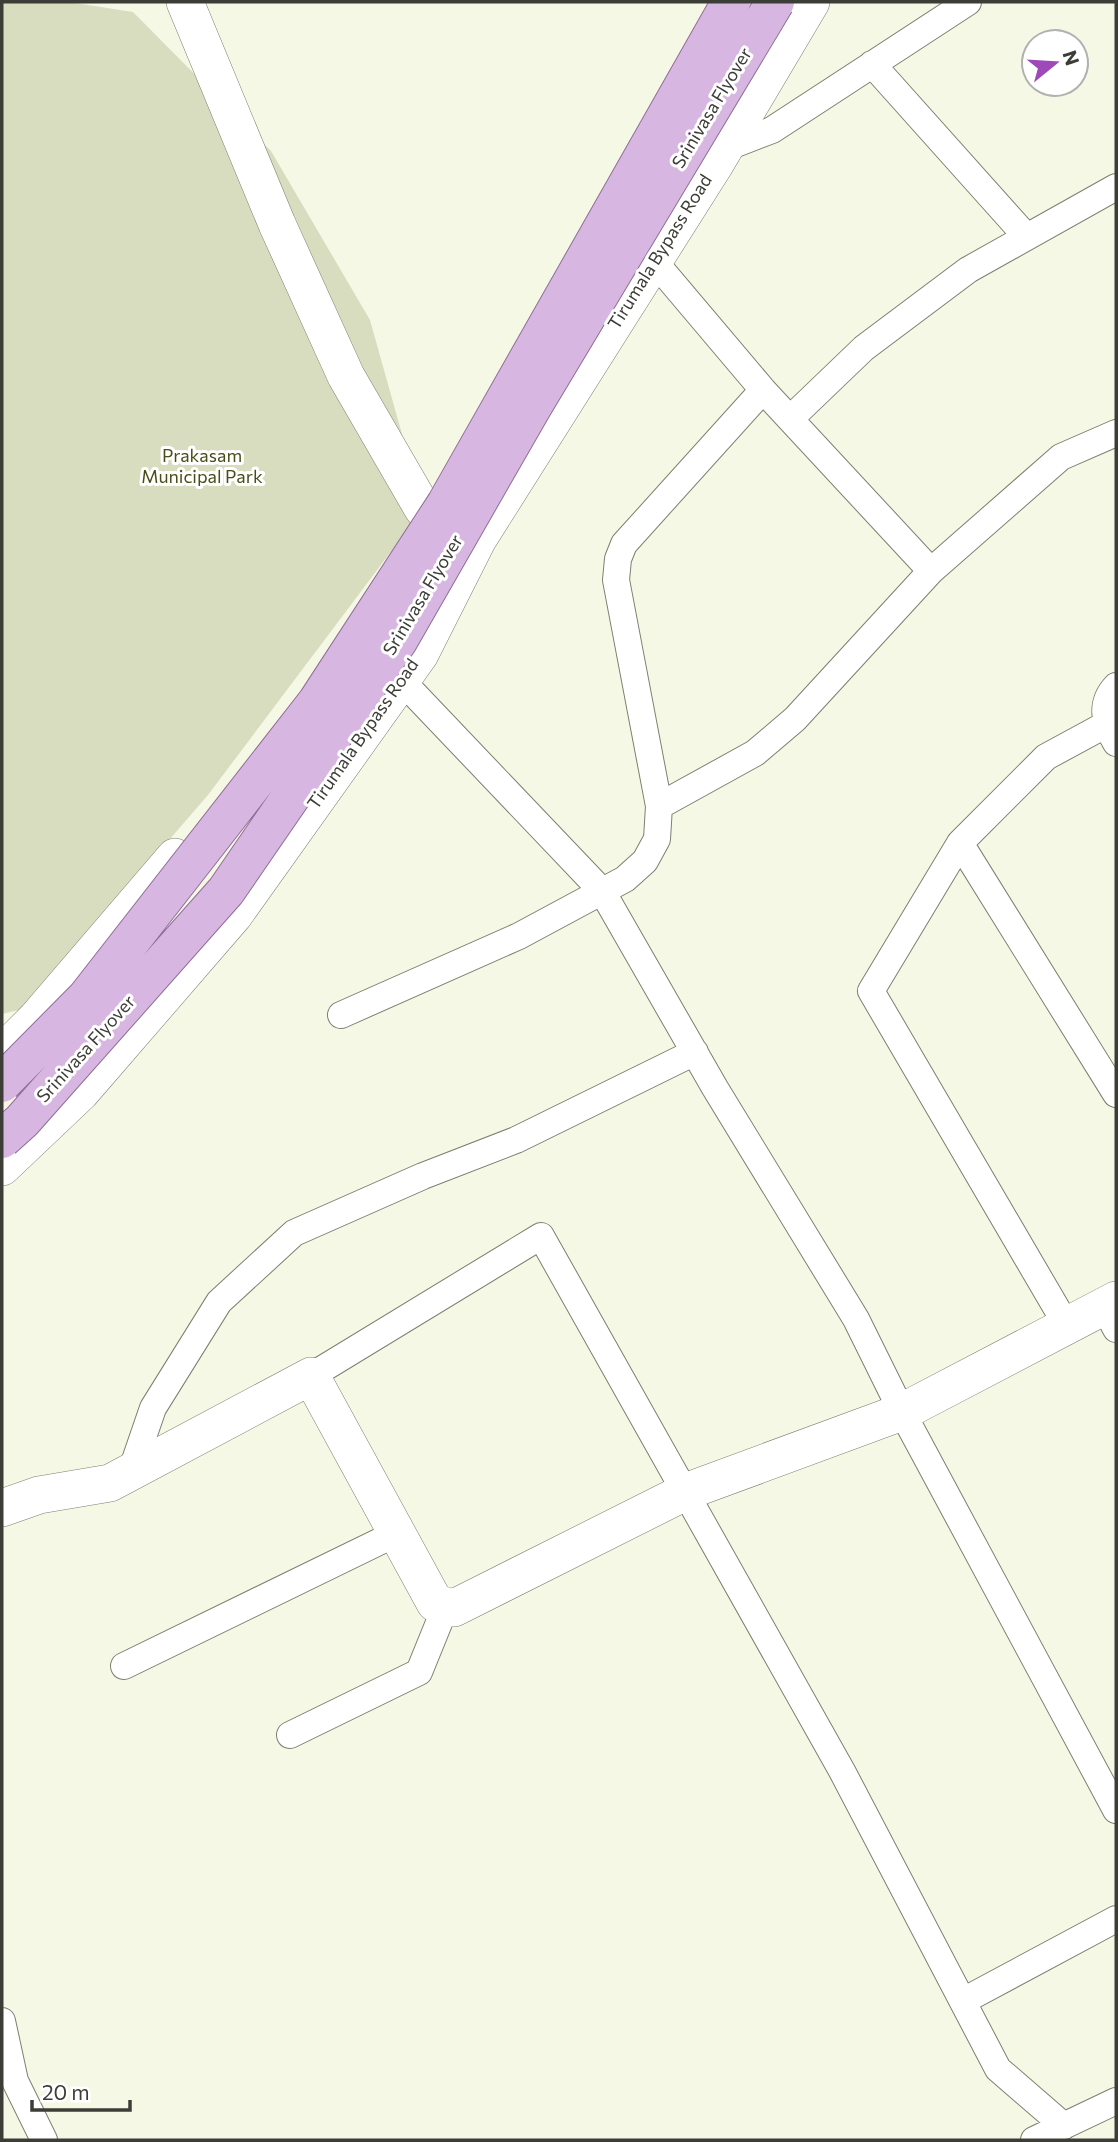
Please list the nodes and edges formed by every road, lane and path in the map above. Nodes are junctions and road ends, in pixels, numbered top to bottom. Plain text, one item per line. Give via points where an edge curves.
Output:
1 (185, 2) edge
2 (775, 2) edge
3 (811, 2) edge
4 (968, 2) edge
5 (716, 5) edge
6 (872, 64) junction
7 (715, 164) junction
8 (1116, 187) edge
9 (1025, 235) junction
10 (653, 261) junction
11 (763, 390) junction
12 (790, 419) junction
13 (1116, 433) edge
14 (423, 509) junction
15 (478, 539) junction
16 (931, 570) junction
17 (401, 680) junction
18 (1116, 686) edge
19 (1111, 734) edge
20 (659, 806) junction
21 (960, 843) junction
22 (602, 891) junction
23 (341, 1015) dead end
24 (695, 1052) junction
25 (2, 1053) edge
26 (2, 1083) edge
27 (1116, 1094) edge
28 (2, 1139) edge
29 (2, 1167) edge
30 (1112, 1312) edge
31 (1067, 1326) junction
32 (311, 1376) junction
33 (902, 1412) junction
34 (131, 1472) junction
35 (685, 1492) junction
36 (2, 1508) edge
37 (397, 1533) junction
38 (444, 1608) junction
39 (124, 1666) dead end
40 (290, 1735) dead end
41 (1116, 1810) edge
42 (1116, 1919) edge
43 (962, 2001) junction
44 (2, 2021) edge
45 (8, 2084) edge
46 (1116, 2101) edge
47 (1064, 2126) junction
48 (44, 2140) edge
49 (1034, 2140) edge

1 - 14 street via 346,376
2 - 28 main road, Srinivasa Flyover, bridge via 398,641 226,891
3 - 7 street, Tirumala Bypass Road
4 - 6 street
5 - 14 street
5 - 26 main road, Srinivasa Flyover, bridge via 446,504 317,702 87,997
6 - 7 street via 772,130 728,147
6 - 9 street
7 - 10 street, Tirumala Bypass Road
8 - 9 street
9 - 12 street via 968,270 864,348
10 - 11 street
10 - 15 street, Tirumala Bypass Road
11 - 12 street
11 - 20 street via 624,544 618,559 616,580
12 - 16 street
13 - 16 street via 1061,457
14 - 15 street
14 - 25 street via 302,696 215,810
15 - 17 street, Tirumala Bypass Road via 420,654
16 - 20 street via 795,719 755,753
17 - 22 street
17 - 29 street, Tirumala Bypass Road via 234,915 81,1092
18 - 19 street via 1106,705
19 - 21 street via 1046,758
20 - 22 street via 657,839 645,861
21 - 27 street
21 - 31 street via 871,991
22 - 23 street via 519,936
22 - 24 street
24 - 33 street via 856,1318
24 - 34 street via 516,1140 294,1233 219,1302 153,1408
30 - 31 street
31 - 33 street
32 - 34 street
32 - 35 street via 541,1236
32 - 37 street
33 - 35 street
33 - 41 street
34 - 36 street via 110,1483 39,1495
35 - 38 street via 454,1608
35 - 43 street via 842,1771
37 - 38 street via 435,1603
37 - 39 street
38 - 40 street via 419,1672
42 - 43 street
43 - 47 street via 998,2068
44 - 45 street
45 - 48 street
46 - 47 street
47 - 49 street

